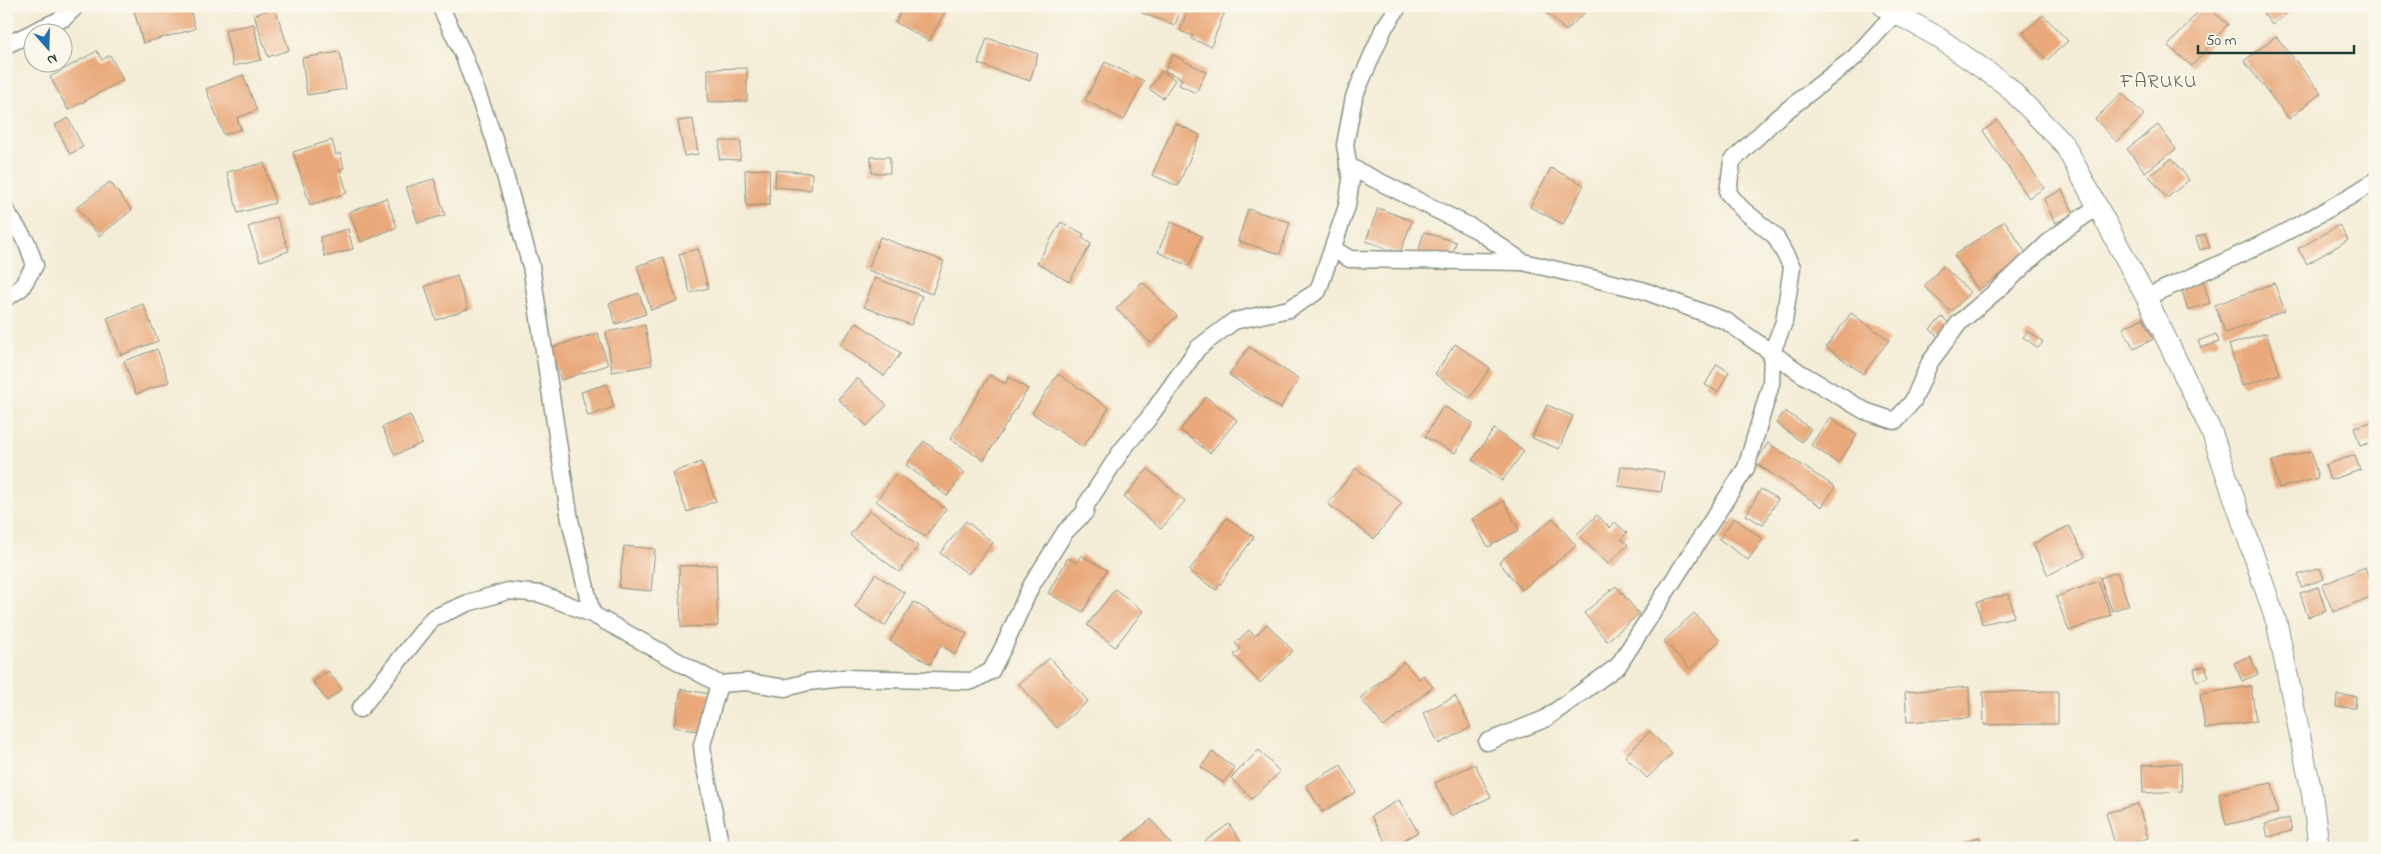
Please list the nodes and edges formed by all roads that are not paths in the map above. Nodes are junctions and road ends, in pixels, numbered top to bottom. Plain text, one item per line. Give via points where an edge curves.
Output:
1 (76, 6) edge
2 (440, 6) edge
3 (1399, 6) edge
4 (1889, 10) edge
5 (56, 22) edge
6 (22, 38) edge
7 (6, 45) edge
8 (1348, 166) junction
9 (2375, 181) edge
10 (2098, 206) junction
11 (6, 210) edge
12 (1333, 249) junction
13 (1523, 262) junction
14 (2146, 297) junction
15 (6, 298) edge
16 (1772, 352) junction
17 (592, 614) junction
18 (719, 684) junction
19 (360, 709) dead end
20 (1487, 742) dead end
21 (721, 848) edge
22 (2319, 848) edge

1 - 5 street
2 - 17 street via 463,54 495,141 531,266 570,520
3 - 8 street via 1384,28 1354,97 1345,145
4 - 10 street via 1936,36 2006,85 2064,144
4 - 16 street via 1855,57 1777,118 1732,161 1728,193 1775,236 1792,267 1784,322
6 - 7 street
8 - 12 street via 1351,180 1347,206
8 - 13 street via 1477,230
9 - 14 street via 2227,262
10 - 14 street
10 - 16 street via 2052,239 1959,323 1930,362 1913,401 1895,421 1865,411 1802,374
11 - 15 street via 27,243 35,264 21,288
12 - 13 street via 1350,259
12 - 18 street via 1318,291 1289,309 1234,320 1198,348 1122,450 1086,505 1085,512 1065,532 1031,586 991,671 972,681 844,678 785,688 747,682
13 - 16 street via 1642,290 1726,321
14 - 22 street via 2212,433 2277,624 2312,794
16 - 20 street via 1771,384 1746,468 1618,666 1545,719
17 - 18 street
17 - 19 street via 541,594 508,591 468,603 432,618
18 - 21 street via 702,745

